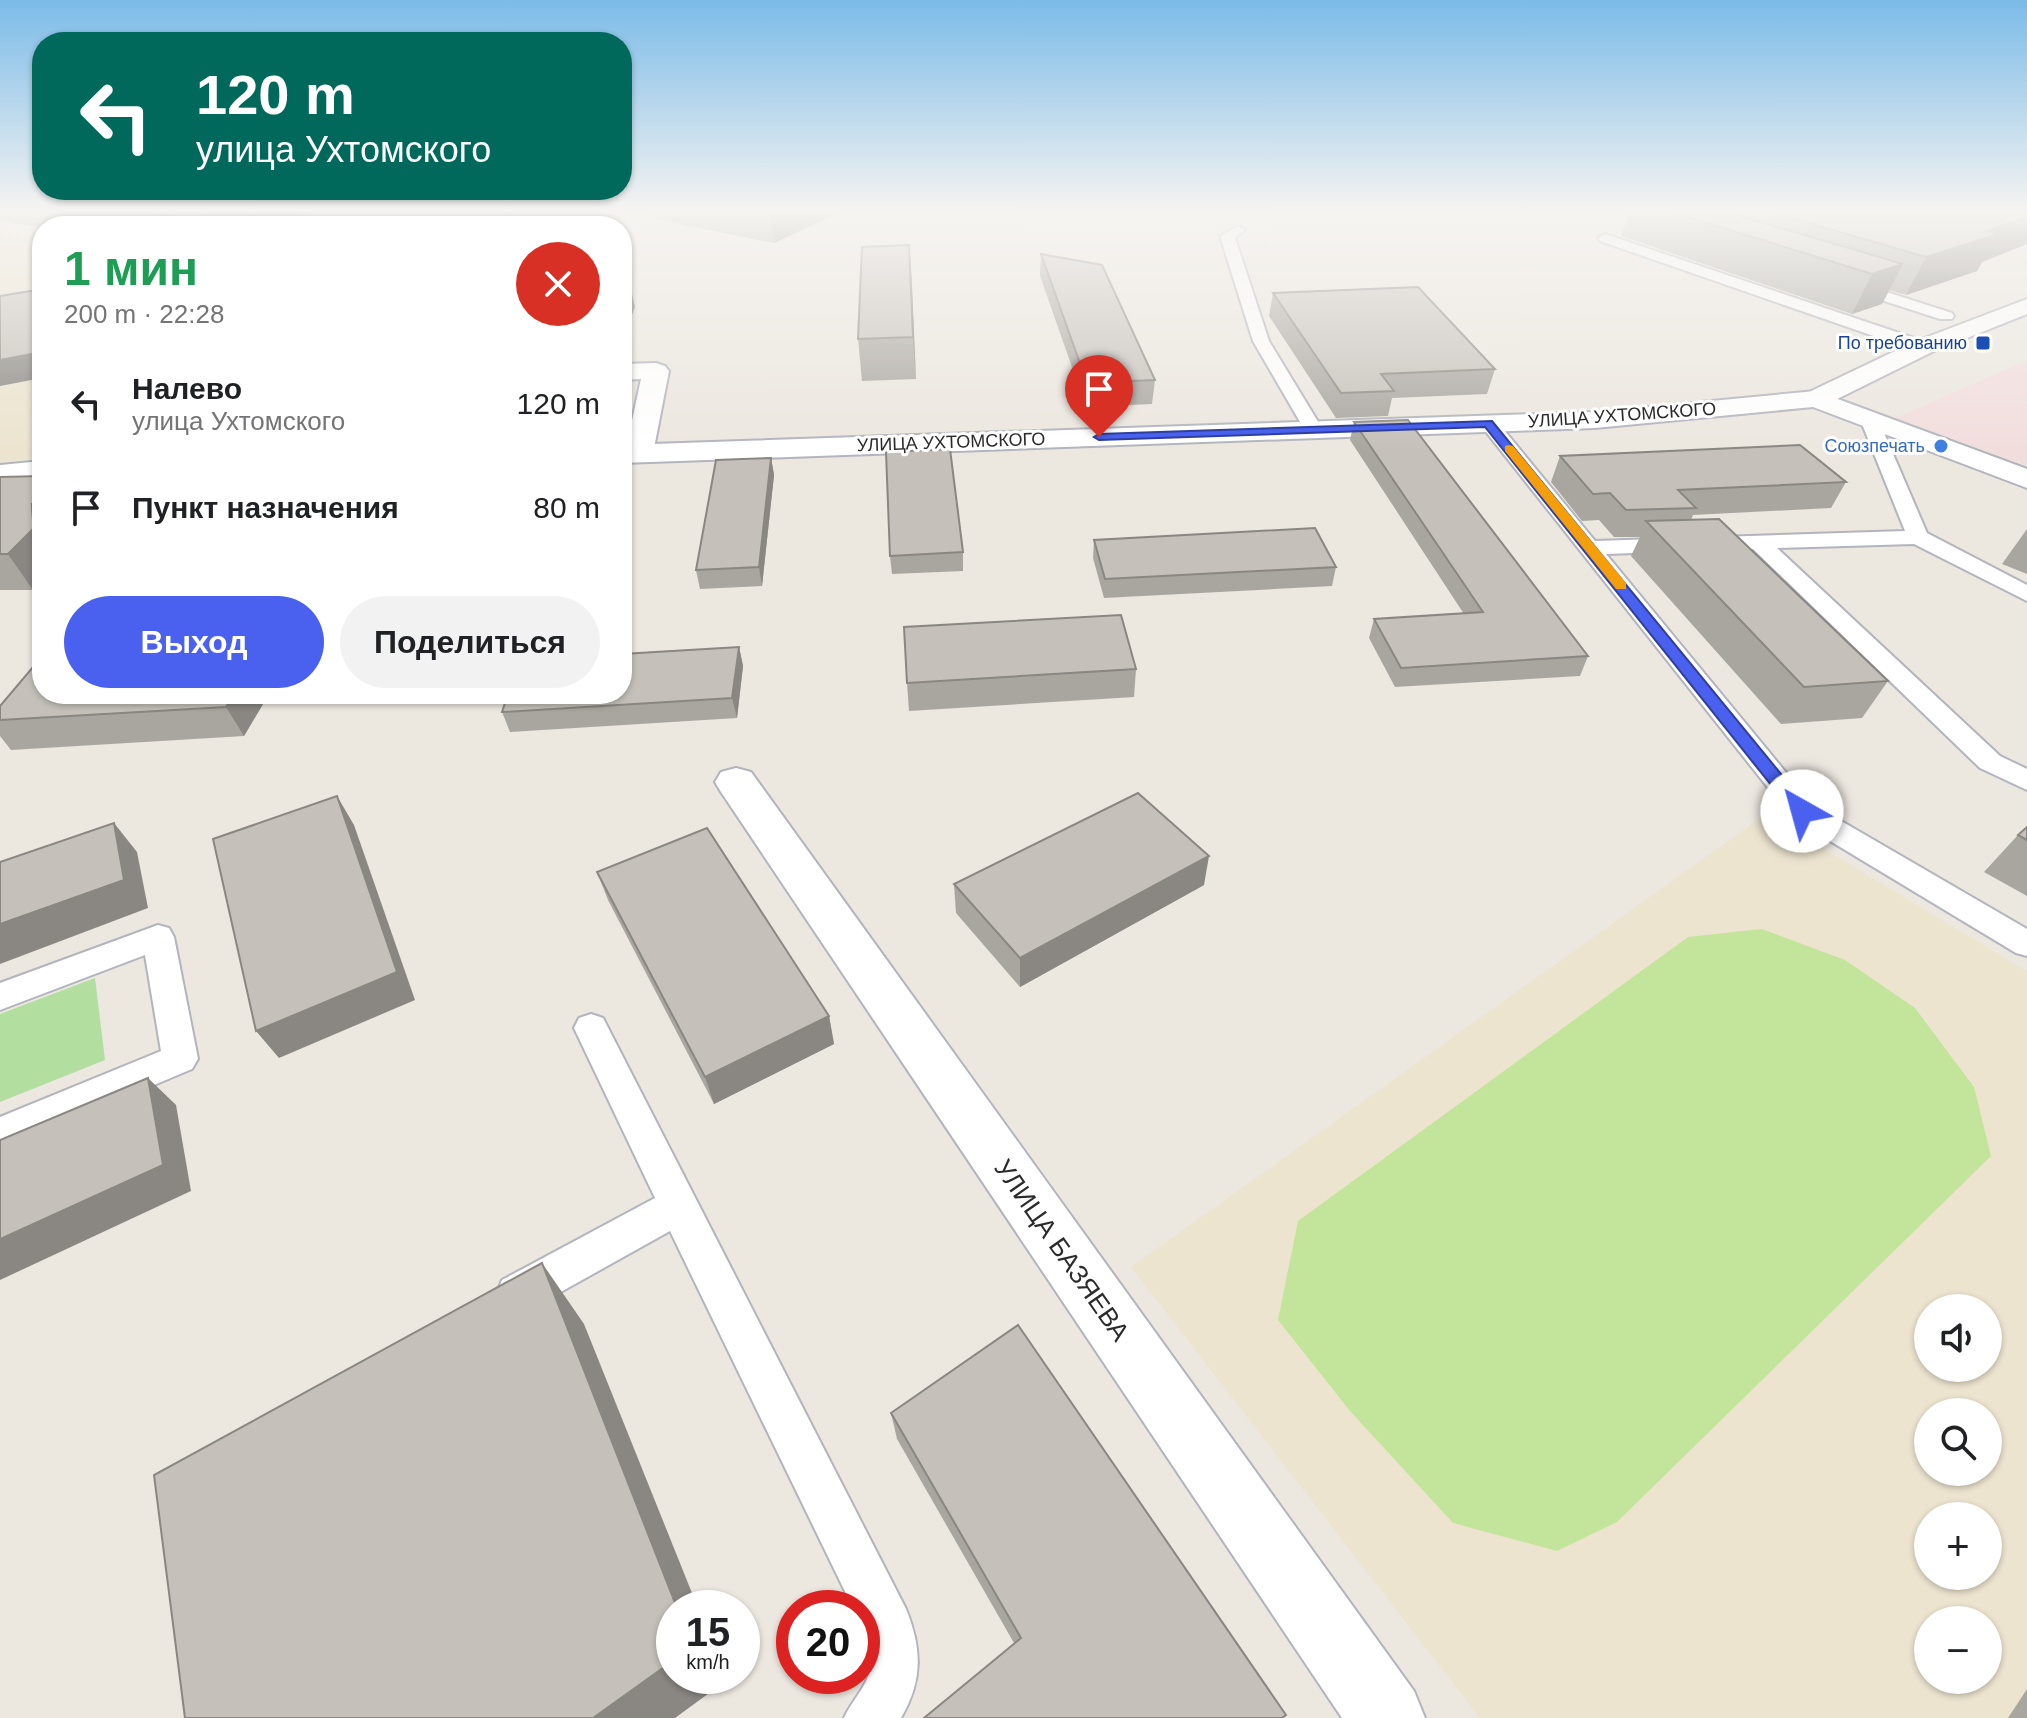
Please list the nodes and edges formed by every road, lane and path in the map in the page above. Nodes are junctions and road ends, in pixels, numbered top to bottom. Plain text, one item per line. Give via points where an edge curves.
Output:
1 (1245, 290) edge
2 (1757, 290) edge
3 (1866, 290) edge
4 (2027, 306) edge
5 (1946, 316) dead end
6 (1923, 347) junction
7 (632, 372) edge
8 (1816, 399) junction
9 (1869, 419) junction
10 (1488, 423) junction
11 (1314, 430) junction
12 (632, 451) edge
13 (632, 454) edge
14 (32, 471) edge
15 (0, 474) edge
16 (2027, 479) edge
17 (1918, 537) junction
18 (1759, 543) junction
19 (1591, 548) junction
20 (2027, 594) edge
21 (2027, 781) edge
22 (736, 782) dead end
23 (2027, 944) edge
24 (0, 997) edge
25 (591, 1028) dead end
26 (0, 1134) edge
27 (678, 1206) junction
28 (486, 1311) edge
29 (870, 1718) edge
30 (1387, 1718) edge

1 - 11 lane via 1261,341
2 - 6 lane
3 - 5 lane
4 - 6 street, УЛИЦА УХТОМСКОГО
6 - 8 street, УЛИЦА УХТОМСКОГО
7 - 12 street via 656,371
8 - 9 street
8 - 10 street, УЛИЦА УХТОМСКОГО via 1595,420
9 - 16 street
9 - 17 lane
10 - 11 street, УЛИЦА УХТОМСКОГО
10 - 19 lane
11 - 13 street, УЛИЦА УХТОМСКОГО
14 - 15 street
17 - 18 lane
17 - 20 lane
18 - 19 lane
18 - 21 lane via 1990,762
19 - 23 lane via 1802,811
22 - 30 street, УЛИЦА БАЗЯЕВА
24 - 26 lane via 158,937 180,1059
25 - 27 lane
27 - 28 lane
27 - 29 lane via 888,1627 897,1657 885,1699

